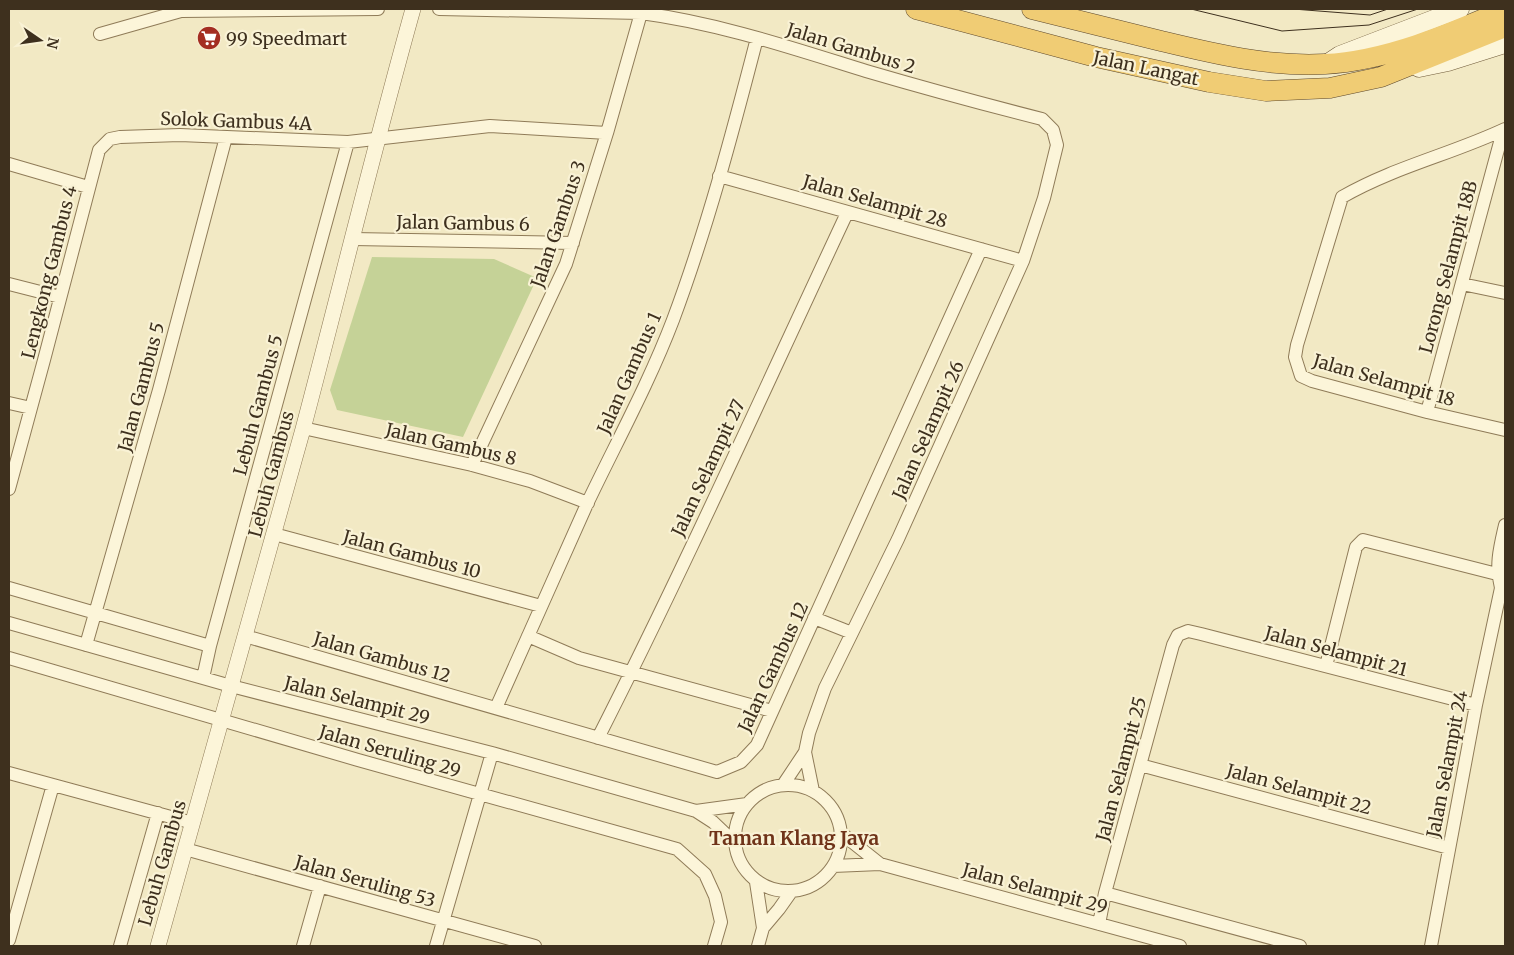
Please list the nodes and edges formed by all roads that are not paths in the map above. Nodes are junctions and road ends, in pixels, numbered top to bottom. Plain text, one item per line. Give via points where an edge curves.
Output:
1 (378, 9) edge
2 (413, 9) edge
3 (439, 9) edge
4 (916, 9) edge
5 (1032, 9) edge
6 (1460, 9) edge
7 (1505, 10) edge
8 (641, 12) junction
9 (1505, 27) edge
10 (100, 34) dead end
11 (758, 38) junction
12 (1505, 44) edge
13 (1326, 64) junction
14 (1381, 77) junction
15 (1042, 119) joint
16 (1504, 130) edge
17 (607, 133) junction
18 (226, 137) junction
19 (377, 140) junction
20 (348, 142) junction
21 (99, 150) joint
22 (9, 164) edge
23 (718, 176) junction
24 (88, 186) junction
25 (847, 213) junction
26 (353, 238) junction
27 (573, 243) junction
28 (981, 249) junction
29 (1023, 260) junction
30 (9, 284) edge
31 (1462, 284) junction
32 (1505, 294) edge
33 (60, 297) junction
34 (9, 403) edge
35 (31, 408) junction
36 (1427, 412) junction
37 (303, 428) junction
38 (1505, 430) edge
39 (472, 464) junction
40 (9, 489) edge
41 (588, 503) junction
42 (1505, 525) edge
43 (274, 534) junction
44 (1497, 574) junction
45 (9, 588) edge
46 (1503, 588) edge
47 (541, 606) junction
48 (96, 613) junction
49 (814, 618) junction
50 (9, 623) edge
51 (1188, 631) joint
52 (852, 633) junction
53 (245, 636) junction
54 (528, 636) junction
55 (86, 645) junction
56 (210, 646) junction
57 (9, 658) edge
58 (1326, 666) junction
59 (631, 672) junction
60 (203, 678) junction
61 (231, 686) junction
62 (1476, 705) junction
63 (496, 708) junction
64 (772, 711) junction
65 (222, 720) junction
66 (598, 738) junction
67 (805, 752) junction
68 (492, 753) junction
69 (1140, 765) junction
70 (9, 773) edge
71 (54, 785) junction
72 (783, 785) junction
73 (813, 791) junction
74 (480, 795) junction
75 (747, 804) junction
76 (696, 811) junction
77 (158, 813) junction
78 (193, 822) junction
79 (841, 833) junction
80 (734, 842) junction
81 (1449, 848) junction
82 (185, 849) junction
83 (880, 864) junction
84 (833, 866) junction
85 (756, 882) junction
86 (320, 886) junction
87 (791, 892) junction
88 (1105, 893) junction
89 (443, 921) junction
90 (1098, 924) junction
91 (763, 928) junction
92 (9, 940) edge
93 (120, 946) edge
94 (158, 946) edge
95 (303, 946) edge
96 (436, 946) edge
97 (535, 946) edge
98 (714, 946) edge
99 (758, 946) edge
100 (1180, 946) edge
101 (1300, 946) edge
102 (1431, 946) edge

1 - 10 street via 181,12
2 - 19 street, Lebuh Gambus
3 - 8 street, Jalan Gambus 2
4 - 14 highway, Jalan Langat via 1096,58 1209,82 1266,90 1330,88
5 - 13 highway, Jalan Langat via 1229,58 1279,64
6 - 13 main road, Jalan Langat via 1340,55
7 - 13 highway, Jalan Langat via 1454,32 1376,57
8 - 11 street, Jalan Gambus 2
8 - 17 street, Jalan Gambus 3
9 - 14 highway, Jalan Langat
11 - 15 street, Jalan Gambus 2
11 - 23 street, Jalan Gambus 1
12 - 14 main road, Jalan Langat via 1448,62
15 - 29 street, Jalan Selampit 26 via 1054,130 1057,145 1044,198
16 - 31 street, Lorong Selampit 18B
16 - 36 street, Jalan Selampit 18 via 1410,165 1342,197 1297,345 1295,357 1301,376
17 - 19 street, Solok Gambus 4A via 490,126
17 - 27 street, Jalan Gambus 3
18 - 20 street, Solok Gambus 4A
18 - 21 street, Solok Gambus 4A via 120,137 110,139
18 - 48 street, Jalan Gambus 5
19 - 20 street, Solok Gambus 4A
19 - 26 street, Lebuh Gambus
20 - 56 street, Lebuh Gambus 5
21 - 24 street, Lengkong Gambus 4
22 - 24 street
23 - 25 street, Jalan Selampit 28
23 - 41 street, Jalan Gambus 1 via 674,318 652,372
24 - 33 street, Lengkong Gambus 4
25 - 28 street, Jalan Selampit 28
25 - 59 street, Jalan Selampit 27
26 - 27 street, Jalan Gambus 6
26 - 37 street, Lebuh Gambus
27 - 39 street, Jalan Gambus 3 via 560,280
28 - 29 street, Jalan Selampit 28
28 - 49 street, Jalan Gambus 12
29 - 52 street, Jalan Selampit 26 via 898,539
30 - 33 street
31 - 32 street
31 - 36 street, Lorong Selampit 18B
33 - 35 street, Lengkong Gambus 4
34 - 35 street
35 - 40 street, Lengkong Gambus 4
36 - 38 street, Jalan Selampit 18
37 - 39 street, Jalan Gambus 8
37 - 43 street, Lebuh Gambus
39 - 41 street, Jalan Gambus 8
41 - 47 street, Jalan Gambus 1
42 - 44 street
43 - 47 street, Jalan Gambus 10
43 - 53 street, Lebuh Gambus
44 - 46 street
44 - 58 street via 1363,540 1356,547
45 - 48 street
46 - 62 street, Jalan Selampit 24
47 - 54 street, Jalan Gambus 1
48 - 55 street, Jalan Gambus 5
48 - 56 street
49 - 52 street
49 - 64 street, Jalan Gambus 12
50 - 55 street, Jalan Selampit 29
51 - 58 street, Jalan Selampit 21
51 - 69 street, Jalan Selampit 25 via 1178,635 1173,645
52 - 67 street, Jalan Selampit 26 via 825,688
53 - 61 street, Lebuh Gambus
53 - 63 street, Jalan Gambus 12
54 - 59 street via 579,658
54 - 63 street, Jalan Gambus 1
55 - 60 street, Jalan Selampit 29
56 - 60 street, Lebuh Gambus 5
57 - 65 street, Jalan Seruling 29
58 - 62 street, Jalan Selampit 21
59 - 64 street
59 - 66 street, Jalan Selampit 27
60 - 61 street, Jalan Selampit 29
61 - 65 street, Lebuh Gambus
61 - 68 street, Jalan Selampit 29
62 - 81 street, Jalan Selampit 24
63 - 66 street, Jalan Gambus 12
64 - 66 street, Jalan Gambus 12 via 757,745 741,762 717,772
65 - 74 street, Jalan Seruling 29
65 - 78 street, Lebuh Gambus
67 - 72 street, Jalan Selampit 26
67 - 73 street, Jalan Selampit 26
68 - 74 street
68 - 76 street, Jalan Selampit 29
69 - 81 street, Jalan Selampit 22
69 - 88 street, Jalan Selampit 25
70 - 71 street
71 - 77 street
71 - 92 street
72 - 73 street
72 - 75 street via 757,794
73 - 79 street via 832,808
74 - 89 street
74 - 98 street, Jalan Seruling 29 via 677,849 705,874 715,896 721,922
75 - 76 street, Jalan Selampit 29
75 - 80 street via 739,815
76 - 80 street, Jalan Selampit 29 via 714,822
77 - 78 street
77 - 93 street
78 - 82 street, Lebuh Gambus
79 - 83 street, Jalan Selampit 29
79 - 84 street via 840,850
80 - 85 street via 745,871
81 - 102 street, Jalan Selampit 24
82 - 86 street, Jalan Seruling 53
82 - 94 street, Lebuh Gambus
83 - 84 street, Jalan Selampit 29
83 - 90 street, Jalan Selampit 29
84 - 87 street via 822,879
85 - 87 street via 773,890
85 - 91 street
86 - 89 street, Jalan Seruling 53
86 - 95 street
87 - 91 street
88 - 90 street, Jalan Selampit 25
88 - 101 street, Jalan Selampit 29
89 - 96 street
89 - 97 street, Jalan Seruling 53
90 - 100 street, Jalan Selampit 29
91 - 99 street

